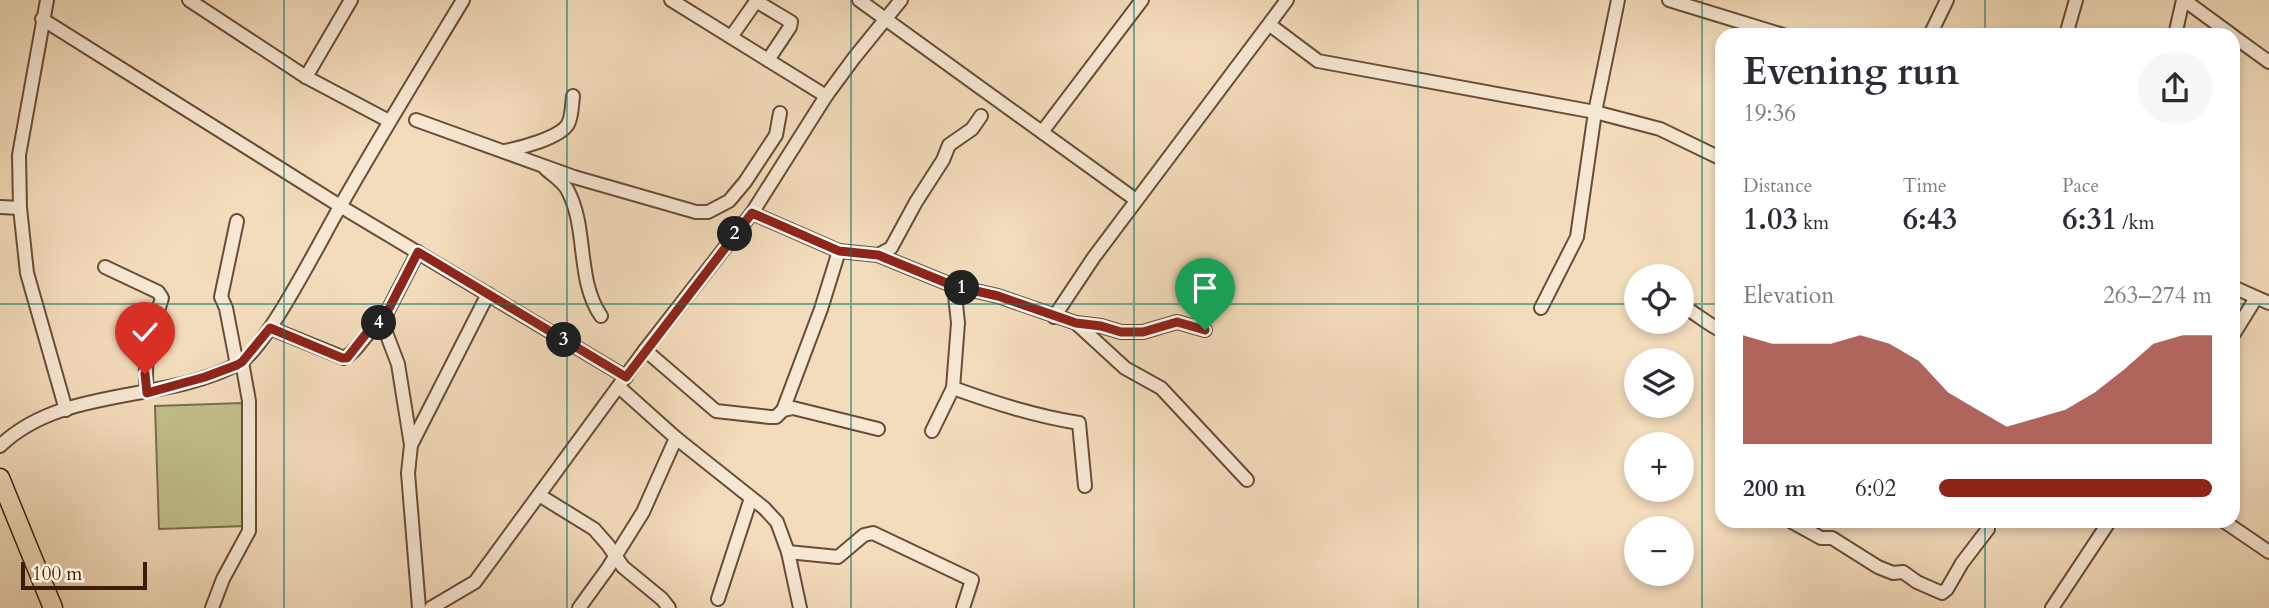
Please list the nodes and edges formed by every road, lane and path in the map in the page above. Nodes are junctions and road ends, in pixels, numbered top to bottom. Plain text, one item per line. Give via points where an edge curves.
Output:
1 (47, 0) edge
2 (189, 0) edge
3 (351, 0) edge
4 (463, 0) edge
5 (671, 0) edge
6 (859, 0) edge
7 (901, 0) edge
8 (1142, 0) edge
9 (1287, 0) edge
10 (1618, 0) edge
11 (1669, 0) edge
12 (1947, 0) edge
13 (2076, 0) edge
14 (2183, 0) edge
15 (757, 1) edge
16 (42, 19) junction
17 (886, 19) junction
18 (1270, 24) junction
19 (1756, 28) edge
20 (1933, 28) edge
21 (2068, 28) edge
22 (2177, 28) edge
23 (2222, 28) edge
24 (731, 37) junction
25 (2240, 40) edge
26 (768, 60) junction
27 (2269, 60) edge
28 (306, 76) junction
29 (573, 96) dead end
30 (826, 96) junction
31 (1595, 112) junction
32 (780, 113) dead end
33 (981, 117) dead end
34 (416, 120) dead end
35 (389, 121) junction
36 (1042, 132) junction
37 (505, 151) junction
38 (1715, 152) edge
39 (539, 163) junction
40 (1136, 200) junction
41 (340, 206) junction
42 (0, 207) edge
43 (20, 208) junction
44 (752, 213) junction
45 (237, 221) dead end
46 (839, 251) junction
47 (418, 252) junction
48 (878, 255) junction
49 (105, 267) dead end
50 (954, 286) junction
51 (2240, 290) edge
52 (488, 294) junction
53 (2256, 298) junction
54 (2269, 303) edge
55 (1541, 308) dead end
56 (1694, 313) edge
57 (601, 316) dead end
58 (1054, 317) junction
59 (382, 322) junction
60 (1076, 323) junction
61 (2240, 324) edge
62 (270, 328) junction
63 (1715, 328) edge
64 (1205, 330) dead end
65 (645, 350) junction
66 (239, 364) junction
67 (622, 382) junction
68 (953, 388) junction
69 (147, 393) junction
70 (66, 410) junction
71 (783, 410) junction
72 (878, 429) dead end
73 (932, 431) dead end
74 (676, 438) junction
75 (411, 445) junction
76 (0, 446) edge
77 (0, 478) edge
78 (1247, 480) dead end
79 (1085, 486) dead end
80 (539, 495) junction
81 (751, 498) junction
82 (1803, 528) edge
83 (1988, 528) edge
84 (2105, 528) edge
85 (2234, 528) edge
86 (788, 552) junction
87 (2269, 552) edge
88 (614, 556) junction
89 (718, 598) dead end
90 (53, 608) edge
91 (212, 608) edge
92 (419, 608) edge
93 (433, 608) edge
94 (579, 608) edge
95 (669, 608) edge
96 (800, 608) edge
97 (963, 608) edge
98 (2052, 608) edge

1 - 16 street
2 - 28 street
3 - 28 street
4 - 35 street
5 - 24 street
6 - 17 street
7 - 17 street
8 - 36 street
9 - 18 street
10 - 31 street
11 - 19 street
12 - 20 street
13 - 21 street
14 - 22 street
14 - 23 street
15 - 24 street
15 - 26 street via 791,22
16 - 41 street
16 - 43 street via 19,155
17 - 30 street
17 - 36 street
18 - 31 street via 1318,61
18 - 40 street
24 - 26 street
25 - 27 street
26 - 30 street
28 - 35 street
29 - 37 street via 569,124 524,147
30 - 44 street
31 - 38 street via 1660,129
31 - 55 street via 1577,237
32 - 39 street via 776,135 746,182 729,201 708,212 640,197
33 - 48 street via 949,145 891,248
34 - 37 street
35 - 41 street
36 - 40 street
37 - 39 street
39 - 57 street via 567,189
40 - 58 street
41 - 47 street
41 - 62 street
42 - 43 street
43 - 70 street via 27,273
44 - 46 street
44 - 65 street
45 - 66 street via 221,298
46 - 48 street
46 - 71 street
47 - 52 street
47 - 59 street
48 - 50 street
49 - 69 street via 162,298 147,347
50 - 58 street
50 - 68 street via 958,323
51 - 53 street
52 - 67 street
52 - 75 street
53 - 54 street
53 - 61 street
56 - 63 street
58 - 60 street
59 - 62 street via 344,358
59 - 75 street via 398,364
60 - 64 street via 1121,332 1143,332 1177,322
60 - 78 street via 1125,368 1161,388
62 - 66 street
65 - 67 street
65 - 71 street via 716,411 776,417
66 - 69 street
66 - 91 street via 249,401 249,531
67 - 74 street
67 - 80 street
68 - 73 street
68 - 79 street via 1008,408 1079,423
69 - 70 street
70 - 76 street via 18,429
71 - 72 street via 793,408
74 - 81 street
74 - 88 street via 643,512
75 - 92 street via 408,473
77 - 90 highway
80 - 88 street via 594,529
80 - 93 street via 475,582
81 - 86 street via 777,522
81 - 89 street
82 - 83 street via 1941,593
84 - 98 street
85 - 87 street
86 - 96 street
86 - 97 street via 838,557 873,533 972,580
88 - 94 street
88 - 95 street

